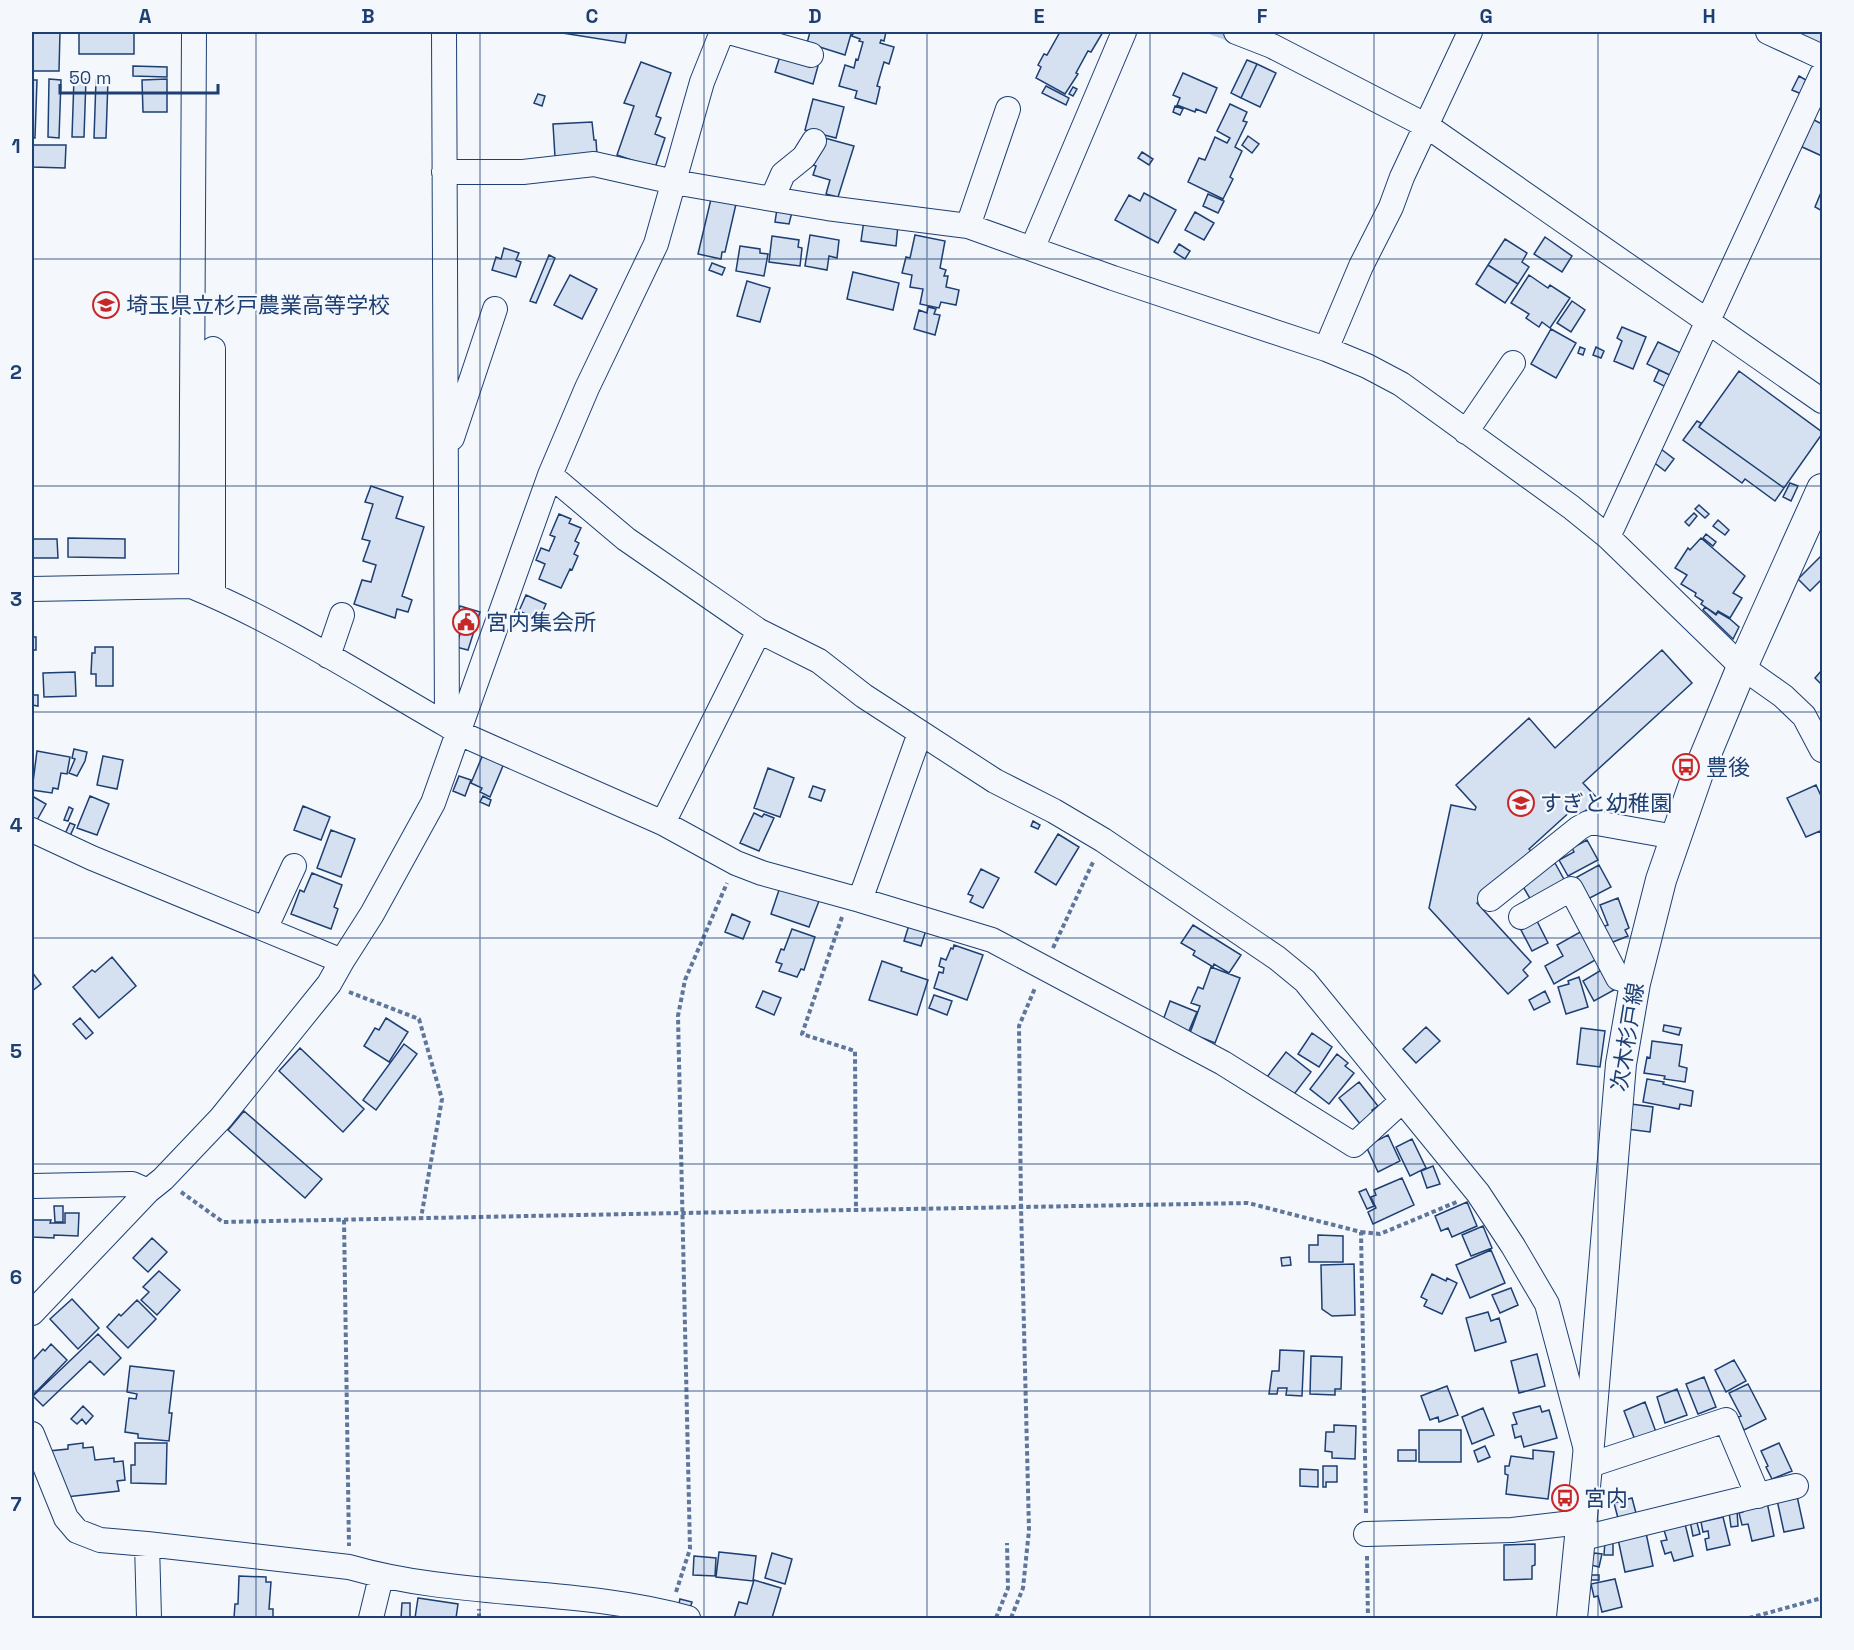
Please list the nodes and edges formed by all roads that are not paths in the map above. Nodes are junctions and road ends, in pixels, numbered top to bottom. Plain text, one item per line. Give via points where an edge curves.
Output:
1 (194, 32) edge
2 (444, 32) edge
3 (722, 32) edge
4 (729, 32) edge
5 (1124, 32) edge
6 (1236, 32) edge
7 (1470, 32) edge
8 (1768, 32) edge
9 (811, 55) dead end
10 (1822, 57) edge
11 (1822, 74) edge
12 (1008, 109) dead end
13 (1427, 126) junction
14 (814, 141) dead end
15 (444, 172) junction
16 (674, 182) junction
17 (772, 199) junction
18 (968, 226) junction
19 (1032, 249) junction
20 (495, 309) dead end
21 (1709, 321) junction
22 (213, 349) dead end
23 (1326, 349) junction
24 (1513, 363) dead end
25 (1822, 401) edge
26 (1466, 432) junction
27 (446, 458) junction
28 (550, 475) junction
29 (1822, 489) edge
30 (1608, 537) junction
31 (32, 589) edge
32 (202, 591) junction
33 (342, 615) dead end
34 (759, 631) junction
35 (328, 656) junction
36 (1742, 667) junction
37 (453, 729) junction
38 (920, 733) junction
39 (1822, 750) edge
40 (663, 823) junction
41 (32, 830) edge
42 (1675, 837) junction
43 (294, 866) dead end
44 (854, 898) junction
45 (1490, 899) dead end
46 (1521, 916) dead end
47 (265, 929) junction
48 (342, 961) junction
49 (1635, 983) junction
50 (1402, 1101) junction
51 (155, 1185) junction
52 (32, 1186) edge
53 (32, 1313) edge
54 (32, 1434) edge
55 (1587, 1461) junction
56 (1796, 1486) dead end
57 (1758, 1496) junction
58 (1580, 1530) junction
59 (1366, 1534) road end
60 (147, 1544) junction
61 (381, 1577) junction
62 (678, 1616) edge
63 (149, 1618) edge
64 (371, 1618) edge
65 (1572, 1618) edge

1 - 32 street
2 - 15 street
3 - 16 street via 702,82
4 - 9 street
5 - 19 street
6 - 13 street via 1272,46
7 - 13 street
8 - 10 street
11 - 21 street
12 - 18 street
13 - 21 street
13 - 23 street
14 - 17 street via 804,157 783,174
15 - 16 street via 523,172 594,164
15 - 27 street
16 - 17 street
16 - 28 street via 656,244
17 - 18 street
18 - 19 street
19 - 23 street
20 - 27 street
21 - 25 street
21 - 30 street
22 - 32 street
23 - 26 street via 1401,384
24 - 26 street
26 - 30 street
27 - 37 street
28 - 34 street via 626,539
28 - 37 street
29 - 36 main road, 次木杉戸線
30 - 36 street
31 - 32 street
32 - 35 street
33 - 35 street
34 - 38 street via 819,661
34 - 40 street
35 - 37 street
36 - 39 street via 1804,716
36 - 42 main road, 次木杉戸線
37 - 40 street
37 - 48 street via 433,803
38 - 44 street
38 - 50 street via 996,781 1103,840 1269,953 1305,981
40 - 44 street via 736,863
41 - 47 street
42 - 45 street via 1588,823
42 - 49 main road, 次木杉戸線
43 - 47 street
44 - 50 street via 992,940 1222,1063 1354,1144
46 - 49 street via 1571,889 1618,978
47 - 48 street
48 - 51 street via 329,984 221,1118
49 - 55 main road, 次木杉戸線 via 1621,1064
50 - 55 street via 1478,1193 1547,1304
51 - 52 street
51 - 53 street
54 - 60 street via 66,1518 77,1531 100,1540
55 - 57 street via 1726,1420
55 - 58 main road, 次木杉戸線
56 - 57 street
57 - 58 street
58 - 59 street
58 - 65 main road, 次木杉戸線
60 - 61 street via 350,1568
60 - 63 street
61 - 62 street via 480,1591 616,1602
61 - 64 street

